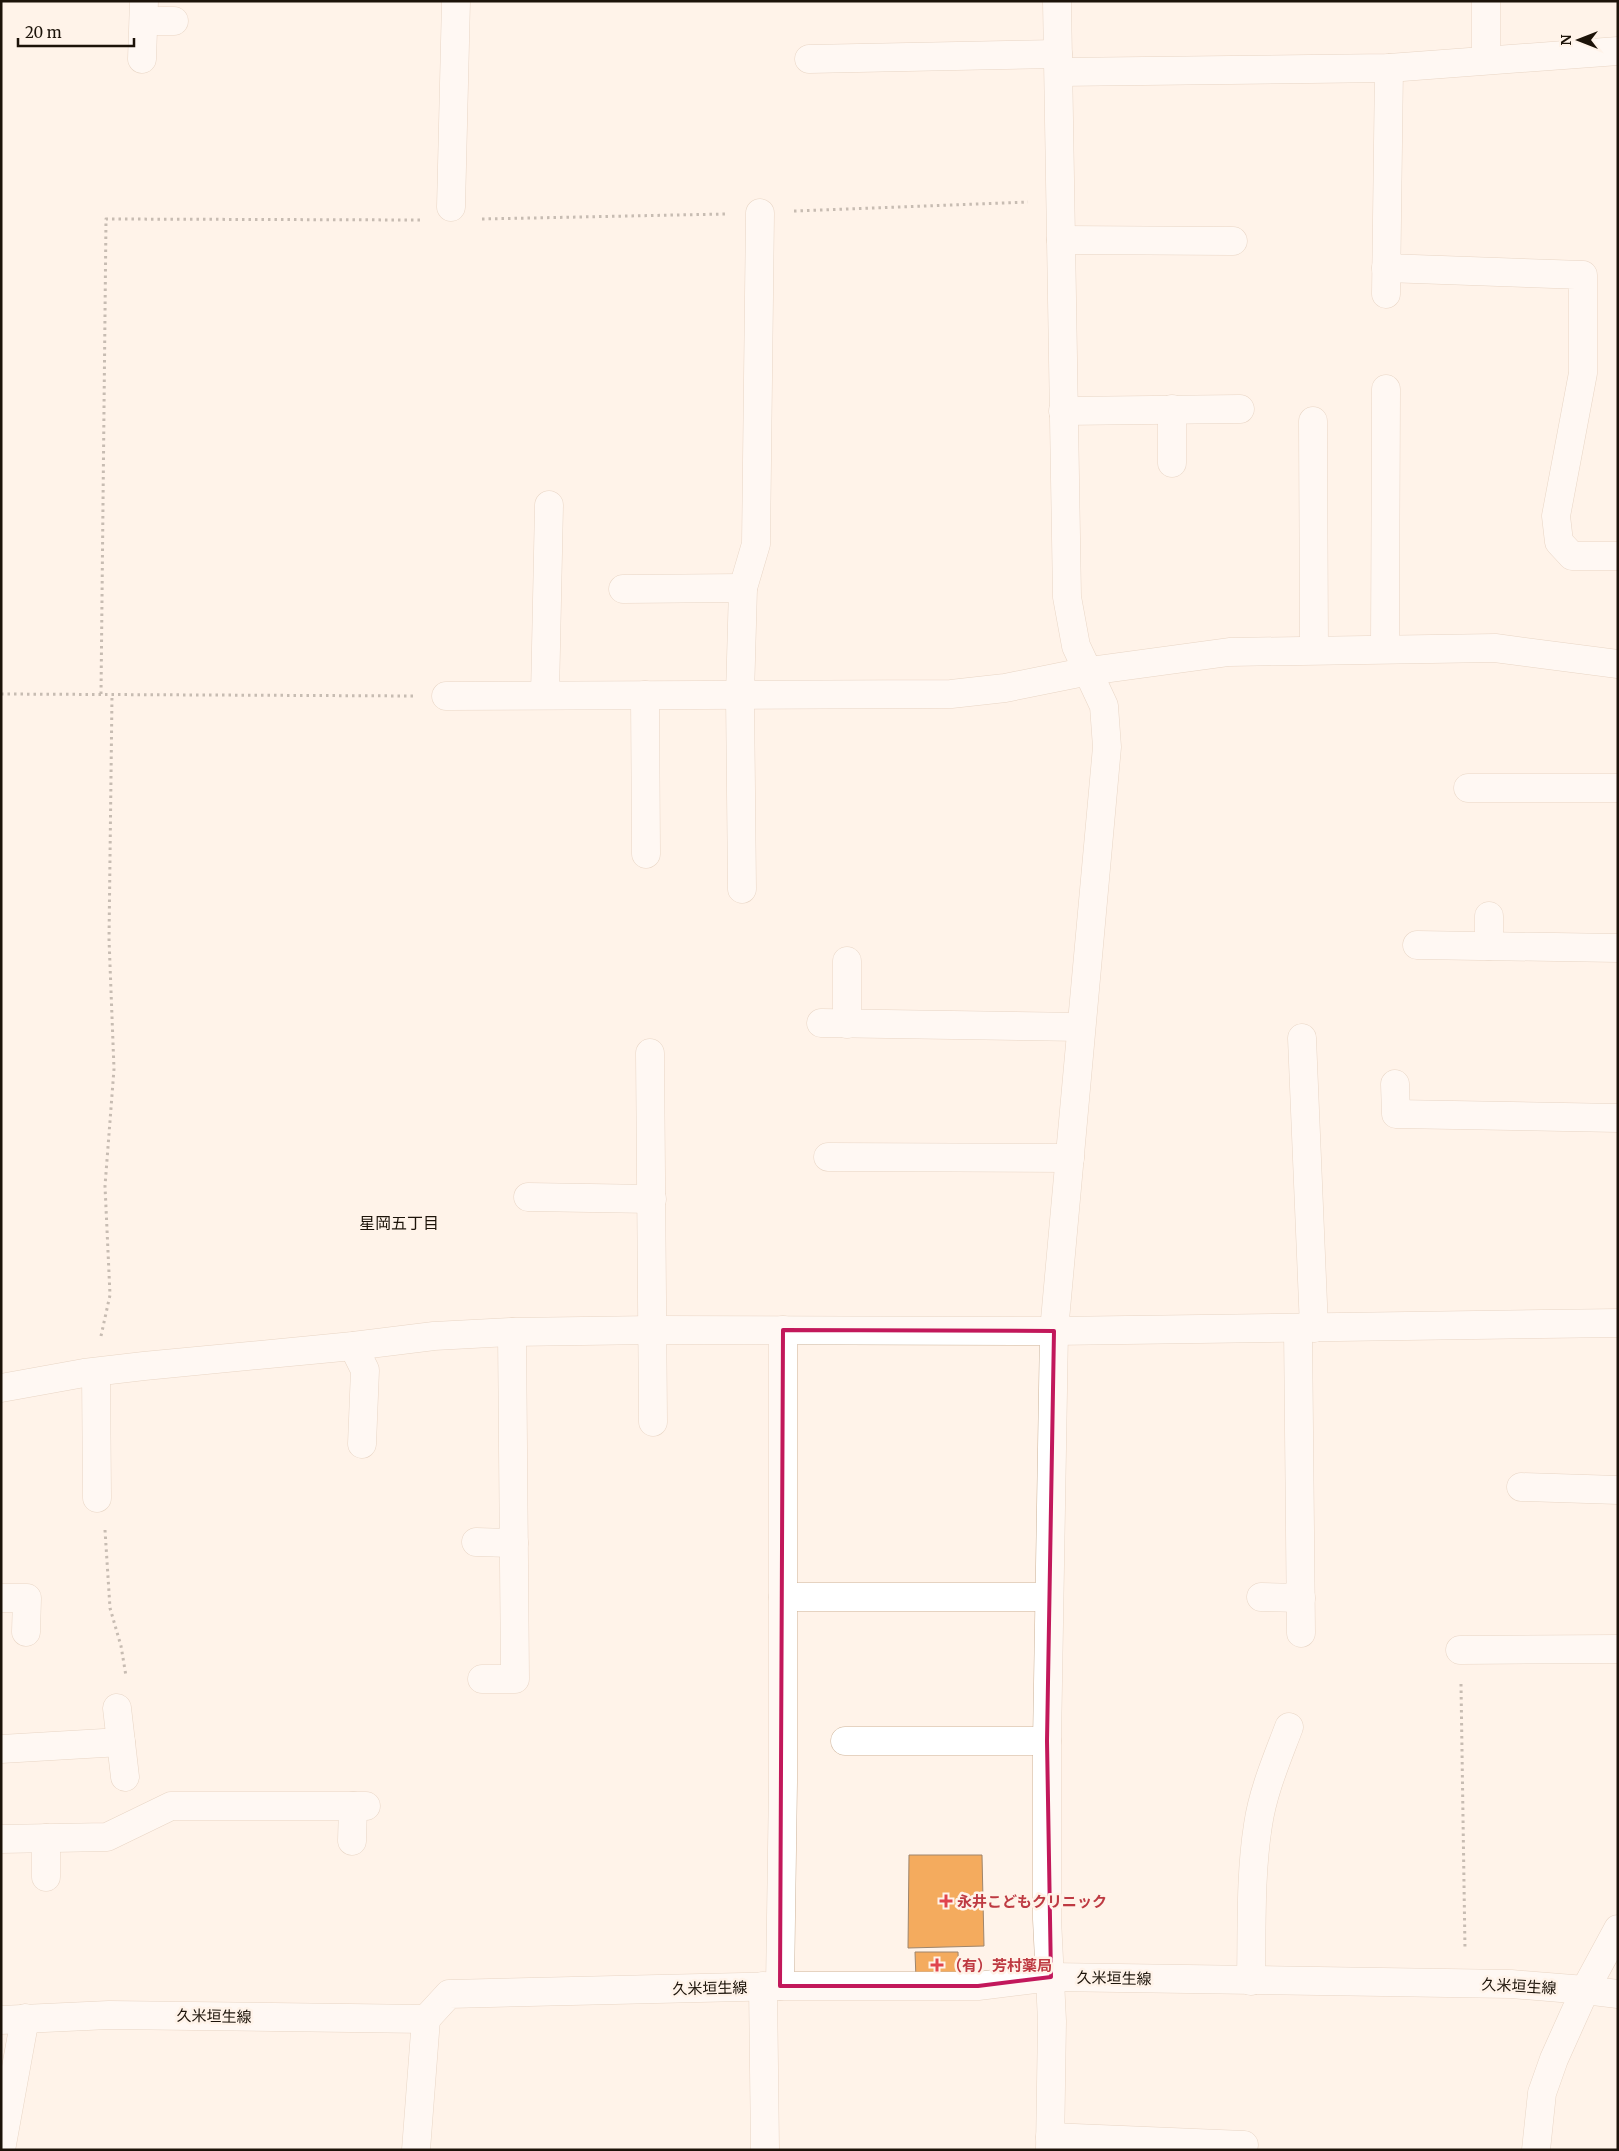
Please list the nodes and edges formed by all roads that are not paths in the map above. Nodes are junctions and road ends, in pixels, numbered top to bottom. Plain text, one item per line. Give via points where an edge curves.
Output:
1 (456, 1) edge
2 (1057, 1) edge
3 (1486, 1) edge
4 (144, 11) edge
5 (174, 21) dead end
6 (1618, 51) edge
7 (142, 59) dead end
8 (808, 59) dead end
9 (1486, 60) junction
10 (1059, 63) junction
11 (1389, 68) junction
12 (451, 206) dead end
13 (760, 213) road end
14 (1062, 240) junction
15 (1233, 241) dead end
16 (1386, 389) dead end
17 (1172, 408) junction
18 (1240, 408) dead end
19 (1063, 411) junction
20 (1313, 421) dead end
21 (1172, 463) dead end
22 (548, 505) dead end
23 (1618, 556) edge
24 (743, 588) junction
25 (623, 589) dead end
26 (1385, 649) junction
27 (1314, 650) junction
28 (1618, 664) edge
29 (1089, 671) junction
30 (545, 695) junction
31 (645, 695) junction
32 (740, 695) junction
33 (446, 696) road end
34 (1468, 788) dead end
35 (1618, 788) edge
36 (646, 854) dead end
37 (742, 889) dead end
38 (1489, 916) dead end
39 (1417, 945) dead end
40 (1489, 946) junction
41 (1618, 948) edge
42 (847, 961) dead end
43 (1081, 1027) junction
44 (1302, 1038) dead end
45 (650, 1053) dead end
46 (1395, 1084) dead end
47 (1618, 1118) edge
48 (828, 1157) dead end
49 (1070, 1158) junction
50 (528, 1197) dead end
51 (652, 1199) junction
52 (1618, 1323) edge
53 (1306, 1328) junction
54 (653, 1330) junction
55 (784, 1330) junction
56 (1054, 1331) junction
57 (512, 1332) junction
58 (353, 1346) junction
59 (96, 1372) junction
60 (1, 1388) edge
61 (654, 1422) dead end
62 (362, 1444) dead end
63 (1521, 1487) dead end
64 (1618, 1490) edge
65 (98, 1498) road end
66 (476, 1542) dead end
67 (514, 1542) junction
68 (783, 1597) junction
69 (1049, 1597) junction
70 (1261, 1597) dead end
71 (1, 1598) edge
72 (1301, 1598) junction
73 (26, 1632) dead end
74 (1302, 1633) dead end
75 (1618, 1649) edge
76 (1460, 1650) road end
77 (482, 1679) dead end
78 (117, 1708) road end
79 (1289, 1727) dead end
80 (845, 1741) dead end
81 (1047, 1741) junction
82 (121, 1742) junction
83 (1, 1749) edge
84 (125, 1777) dead end
85 (46, 1838) junction
86 (1, 1839) edge
87 (352, 1841) dead end
88 (46, 1877) dead end
89 (1618, 1929) edge
90 (1050, 1977) junction
91 (1251, 1981) junction
92 (772, 1986) junction
93 (1585, 1990) junction
94 (1618, 1994) edge
95 (13, 2019) edge
96 (426, 2019) junction
97 (1050, 2144) edge
98 (1244, 2145) dead end
99 (2, 2150) edge
100 (416, 2150) edge
101 (765, 2150) edge
102 (1536, 2150) edge

1 - 12 street
2 - 10 street
3 - 9 street
4 - 5 street
4 - 7 street
6 - 9 street
8 - 10 street
9 - 11 street
10 - 11 street
10 - 14 street
11 - 23 street via 1386,281 1583,275 1583,372 1556,516 1559,542 1572,556
13 - 24 street via 756,544
14 - 15 street
14 - 19 street
16 - 26 street
17 - 18 street
17 - 19 street
17 - 21 street
19 - 29 street via 1067,597 1076,646
20 - 27 street
22 - 30 street
24 - 25 street
24 - 32 street
26 - 27 street
26 - 28 street via 1495,648
27 - 29 street via 1229,652
29 - 32 street via 1005,688 951,694
29 - 43 street via 1104,706 1106,747
30 - 31 street
30 - 33 street
31 - 32 street
31 - 36 street
32 - 37 street
34 - 35 street
38 - 40 street
39 - 40 street
40 - 41 street
42 - 43 street via 834,1023
43 - 49 street
44 - 53 street
45 - 51 street
46 - 47 street via 1396,1114
48 - 49 street
49 - 56 street
50 - 51 street
51 - 54 street
52 - 53 street
53 - 56 street
53 - 72 street
54 - 55 street
54 - 57 street
54 - 61 street
55 - 56 street
55 - 68 street
56 - 69 street
57 - 58 street via 434,1336
57 - 67 street
58 - 59 street
58 - 62 street via 364,1370
59 - 60 street
59 - 65 street
63 - 64 street
66 - 67 street
67 - 77 street via 515,1679
68 - 69 street
68 - 92 street
69 - 81 street
70 - 72 street
71 - 73 street via 27,1598
72 - 74 street
75 - 76 street
78 - 82 street
79 - 91 street via 1268,1782 1258,1824 1253,1865
80 - 81 street
81 - 90 street
82 - 83 street
82 - 84 street
85 - 86 street
85 - 87 street via 107,1837 172,1806 359,1806
85 - 88 street
89 - 93 street
90 - 91 street, 久米垣生線
90 - 92 street, 久米垣生線 via 978,1986
90 - 97 street
91 - 93 street, 久米垣生線 via 1511,1984
92 - 96 street, 久米垣生線 via 449,1994
92 - 101 street
93 - 94 street, 久米垣生線
93 - 102 street via 1542,2093
95 - 96 street, 久米垣生線 via 109,2015
95 - 99 street
96 - 100 street
97 - 98 street

